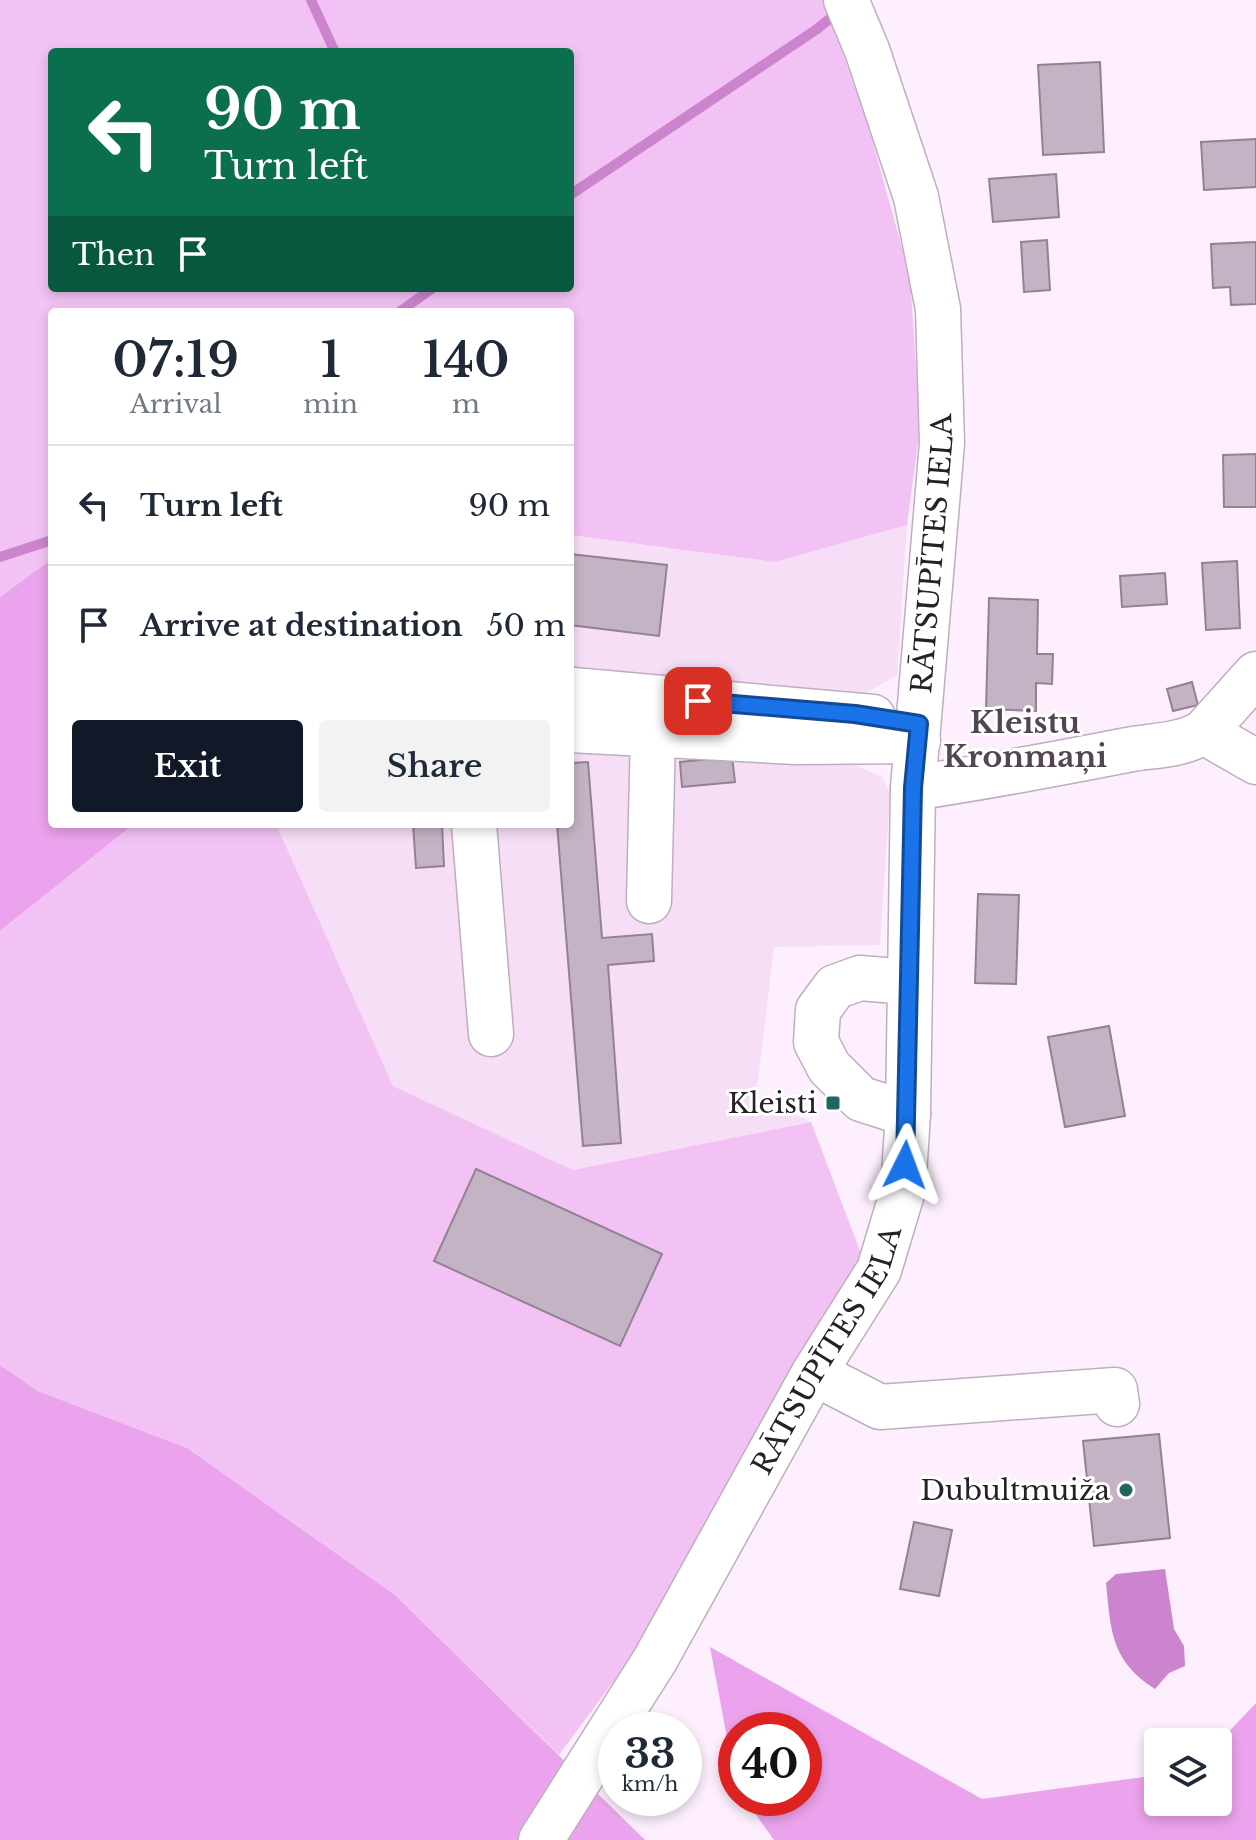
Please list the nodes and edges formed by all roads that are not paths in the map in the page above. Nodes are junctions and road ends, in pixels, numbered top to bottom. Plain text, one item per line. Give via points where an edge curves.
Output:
1 (846, 0) edge
2 (1256, 674) edge
3 (574, 710) edge
4 (574, 711) edge
5 (918, 732) junction
6 (1204, 732) junction
7 (653, 733) junction
8 (1256, 762) edge
9 (913, 788) junction
10 (474, 828) edge
11 (649, 901) dead end
12 (908, 982) junction
13 (491, 1034) dead end
14 (908, 1114) junction
15 (814, 1373) junction
16 (1117, 1404) dead end
17 (541, 1840) edge

1 - 5 street, RĀTSUPĪTES IELA via 916,197 938,309 942,443
2 - 6 street
3 - 5 street via 855,714
4 - 7 street
5 - 7 street via 796,742
5 - 9 street, RĀTSUPĪTES IELA
6 - 8 street
6 - 9 street via 1189,741
7 - 11 street
9 - 12 street, RĀTSUPĪTES IELA
10 - 13 street
12 - 14 street, RĀTSUPĪTES IELA
12 - 14 street via 860,978 835,987 818,1010 816,1042 829,1067 861,1099
14 - 15 street, RĀTSUPĪTES IELA via 903,1190 879,1270
15 - 16 street via 880,1407 1115,1390
15 - 17 street, RĀTSUPĪTES IELA via 655,1660

